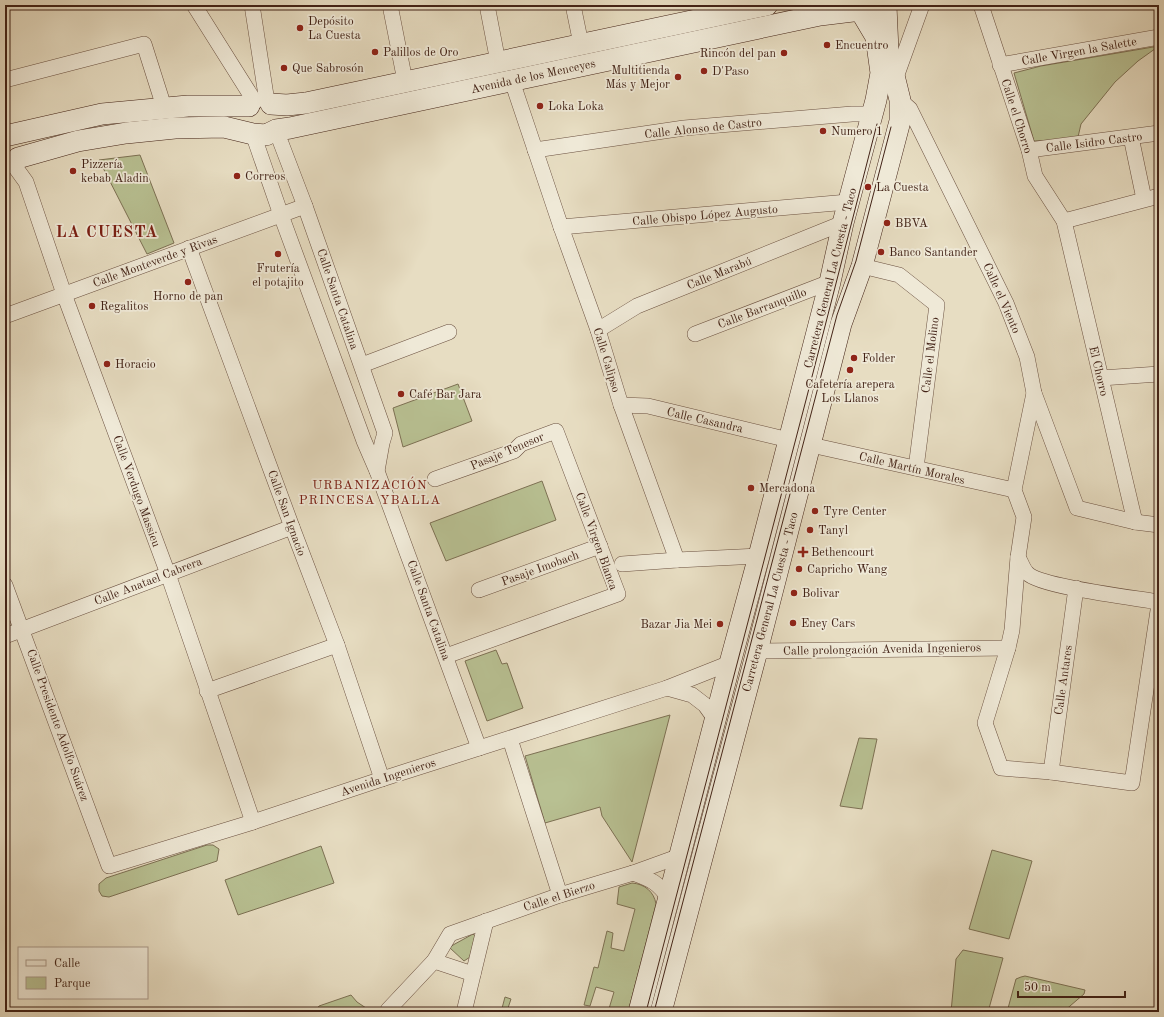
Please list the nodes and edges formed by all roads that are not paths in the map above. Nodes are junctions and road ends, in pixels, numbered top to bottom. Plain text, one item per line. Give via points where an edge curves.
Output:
1 (194, 5) edge
2 (252, 5) edge
3 (390, 5) edge
4 (487, 5) edge
5 (573, 5) edge
6 (767, 5) edge
7 (886, 5) edge
8 (922, 5) edge
9 (981, 5) edge
10 (734, 8) edge
11 (859, 8) edge
12 (1159, 37) edge
13 (581, 44) junction
14 (498, 62) junction
15 (1000, 65) junction
16 (5, 80) edge
17 (405, 81) junction
18 (512, 81) junction
19 (897, 90) junction
20 (260, 103) junction
21 (164, 107) junction
22 (874, 107) junction
23 (276, 130) junction
24 (1159, 133) edge
25 (253, 134) junction
26 (7, 136) edge
27 (1132, 137) junction
28 (535, 150) junction
29 (1029, 150) junction
30 (12, 163) edge
31 (1159, 196) edge
32 (1144, 199) junction
33 (848, 202) junction
34 (305, 206) junction
35 (281, 215) junction
36 (1064, 221) junction
37 (843, 223) junction
38 (561, 227) junction
39 (189, 248) junction
40 (862, 266) junction
41 (830, 282) junction
42 (64, 294) junction
43 (5, 316) edge
44 (598, 330) junction
45 (449, 332) dead end
46 (695, 334) dead end
47 (362, 365) junction
48 (1159, 374) edge
49 (1101, 378) junction
50 (1034, 394) junction
51 (621, 405) junction
52 (556, 431) joint
53 (789, 440) junction
54 (364, 441) junction
55 (382, 443) junction
56 (811, 445) junction
57 (916, 468) junction
58 (378, 471) junction
59 (435, 479) dead end
60 (1014, 490) junction
61 (1136, 522) junction
62 (1159, 525) edge
63 (292, 527) junction
64 (600, 546) junction
65 (759, 556) junction
66 (1018, 557) junction
67 (677, 560) junction
68 (622, 564) dead end
69 (168, 574) junction
70 (1041, 581) junction
71 (5, 586) edge
72 (1076, 588) junction
73 (480, 590) dead end
74 (1015, 595) junction
75 (1159, 603) edge
76 (22, 630) junction
77 (5, 636) edge
78 (337, 645) junction
79 (1008, 648) junction
80 (757, 651) junction
81 (446, 656) junction
82 (730, 663) junction
83 (667, 688) junction
84 (207, 691) junction
85 (715, 719) junction
86 (510, 739) junction
87 (479, 748) junction
88 (1051, 772) junction
89 (382, 779) junction
90 (253, 822) junction
91 (680, 856) junction
92 (109, 866) joint
93 (634, 873) junction
94 (560, 895) junction
95 (668, 898) junction
96 (486, 921) junction
97 (434, 961) junction
98 (473, 974) junction
99 (387, 1012) edge
100 (464, 1012) edge
101 (639, 1012) edge
102 (661, 1012) edge

1 - 20 street
2 - 20 street
3 - 17 street
4 - 14 street
5 - 13 street
6 - 10 main road, Avenida de los Menceyes
7 - 11 main road, Avenida de los Menceyes via 872,14
7 - 19 main road, Carretera General La Cuesta - Taco via 888,51
8 - 19 street
9 - 15 street, Calle el Chorro
10 - 13 main road, Avenida de los Menceyes
11 - 18 main road, Avenida de los Menceyes
11 - 22 main road, Carretera General La Cuesta - Taco via 876,37 878,47 881,73
12 - 15 street, Calle Virgen la Salette
13 - 14 main road, Avenida de los Menceyes
14 - 17 main road, Avenida de los Menceyes
15 - 29 street, Calle el Chorro
16 - 21 street via 144,44
17 - 20 main road, Avenida de los Menceyes via 306,103
18 - 23 main road, Avenida de los Menceyes
18 - 28 street, Calle Calipso
19 - 22 main road via 892,96 882,97
19 - 40 main road, Carretera General La Cuesta - Taco via 900,121
19 - 50 street, Calle el Viento via 910,109 1006,303 1027,356
20 - 21 main road, Avenida de los Menceyes
20 - 23 main road via 277,112
20 - 25 main road via 244,114 247,129
21 - 26 main road, Avenida de los Menceyes via 102,114
22 - 28 street, Calle Alonso de Castro via 852,114 684,128
22 - 33 main road, Carretera General La Cuesta - Taco
23 - 25 main road via 266,135
23 - 34 street, Calle Santa Catalina
24 - 27 street, Calle Isidro Castro
25 - 30 main road via 224,127 126,133 78,141
25 - 35 street, Calle Santa Catalina
26 - 30 main road via 16,140 20,150
27 - 29 street, Calle Isidro Castro
27 - 32 street
28 - 38 street, Calle Calipso
29 - 36 street, Calle el Chorro via 1035,176
30 - 42 street, Calle Verdugo Massieu via 26,182
31 - 32 street
32 - 36 street
33 - 37 main road, Carretera General La Cuesta - Taco
33 - 38 street, Calle Obispo López Augusto
34 - 35 street, Calle Monteverde y Rivas
34 - 47 street, Calle Santa Catalina
35 - 39 street, Calle Monteverde y Rivas
35 - 54 street, Calle Santa Catalina
36 - 49 street, El Chorro
37 - 41 main road, Carretera General La Cuesta - Taco
37 - 44 street, Calle Marabú via 637,306
38 - 44 street, Calle Calipso
39 - 42 street, Calle Monteverde y Rivas
39 - 63 street, Calle San Ignacio
40 - 56 main road, Carretera General La Cuesta - Taco via 840,324
40 - 57 street, Calle el Molino via 899,274 937,305
41 - 46 street, Calle Barranquillo
41 - 53 main road, Carretera General La Cuesta - Taco
42 - 43 street, Calle Monteverde y Rivas
42 - 69 street, Calle Verdugo Massieu
44 - 51 street, Calle Calipso
45 - 47 street
47 - 55 street, Calle Santa Catalina via 386,433
48 - 49 street
49 - 61 street, El Chorro
50 - 60 street
50 - 61 street, Calle el Viento via 1076,508
51 - 53 street, Calle Casandra via 648,406
51 - 67 street, Calle Calipso
52 - 59 street, Pasaje Tenesor via 521,444 514,451
52 - 64 street, Calle Virgen Blanca
53 - 65 main road, Carretera General La Cuesta - Taco
54 - 55 street
54 - 58 street, Calle Santa Catalina
55 - 58 street, Calle Santa Catalina
56 - 57 street, Calle Martín Morales
56 - 80 main road, Carretera General La Cuesta - Taco
57 - 60 street, Calle Martín Morales
58 - 81 street, Calle Santa Catalina
60 - 66 street via 1024,517
61 - 62 street
63 - 69 street, Calle Anatael Cabrera
63 - 78 street, Calle San Ignacio
64 - 73 street, Pasaje Imobach
64 - 81 street, Calle Virgen Blanca via 618,594
65 - 67 street
65 - 82 main road, Carretera General La Cuesta - Taco
66 - 70 street via 1028,573
66 - 74 street
67 - 68 street
69 - 76 street, Calle Anatael Cabrera
69 - 84 street, Calle Verdugo Massieu
70 - 72 street
70 - 74 street via 1025,587
71 - 76 street, Calle Presidente Adolfo Suárez
72 - 75 street
72 - 88 street, Calle Antares
74 - 79 street
75 - 88 street via 1132,783
76 - 77 street, Calle Anatael Cabrera
76 - 92 street, Calle Presidente Adolfo Suárez
78 - 84 street
78 - 89 street, Calle San Ignacio
79 - 80 street, Calle prolongación Avenida Ingenieros
79 - 88 street via 985,723 1001,768
80 - 102 main road, Carretera General La Cuesta - Taco
81 - 87 street, Calle Santa Catalina
82 - 83 street, Avenida Ingenieros
82 - 85 main road, Carretera General La Cuesta - Taco
83 - 85 street via 692,695
83 - 86 street, Avenida Ingenieros
84 - 90 street, Calle Verdugo Massieu
85 - 91 main road, Carretera General La Cuesta - Taco
86 - 87 street, Avenida Ingenieros
86 - 94 street
87 - 89 street, Avenida Ingenieros
89 - 90 street, Avenida Ingenieros
90 - 92 street, Avenida Ingenieros
91 - 93 street, Calle el Bierzo
91 - 95 main road, Carretera General La Cuesta - Taco
93 - 94 street, Calle el Bierzo
93 - 95 street via 652,880
94 - 96 street, Calle el Bierzo
95 - 101 main road, Carretera General La Cuesta - Taco
96 - 97 street, Calle el Bierzo via 450,934
96 - 98 street
97 - 98 street
97 - 99 street, Calle el Bierzo
98 - 100 street

